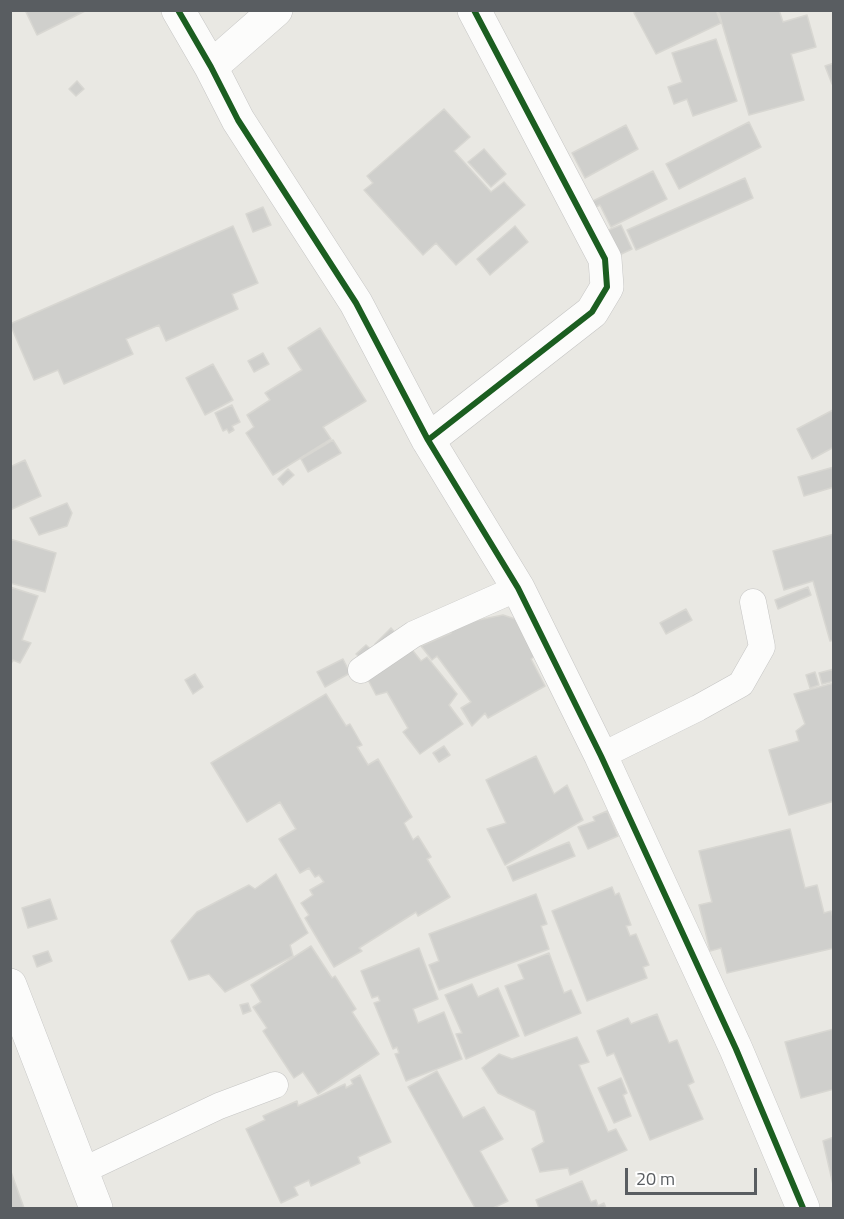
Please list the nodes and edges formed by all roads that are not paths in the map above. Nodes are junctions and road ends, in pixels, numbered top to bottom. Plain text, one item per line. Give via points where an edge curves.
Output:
1 (178, 10) edge
2 (276, 10) edge
3 (474, 10) edge
4 (211, 67) junction
5 (428, 441) junction
6 (518, 588) junction
7 (753, 602) dead end
8 (361, 670) dead end
9 (601, 756) junction
10 (10, 985) edge
11 (275, 1085) dead end
12 (82, 1171) junction
13 (96, 1209) edge
14 (803, 1209) edge

1 - 4 street
2 - 4 street
3 - 5 street via 605,259 607,287 592,312
4 - 5 street via 238,120 356,303
5 - 6 street
6 - 8 lane via 414,634
6 - 9 street
7 - 9 lane via 762,647 741,684
9 - 14 street via 736,1049
10 - 12 street
11 - 12 lane via 219,1106
12 - 13 street

